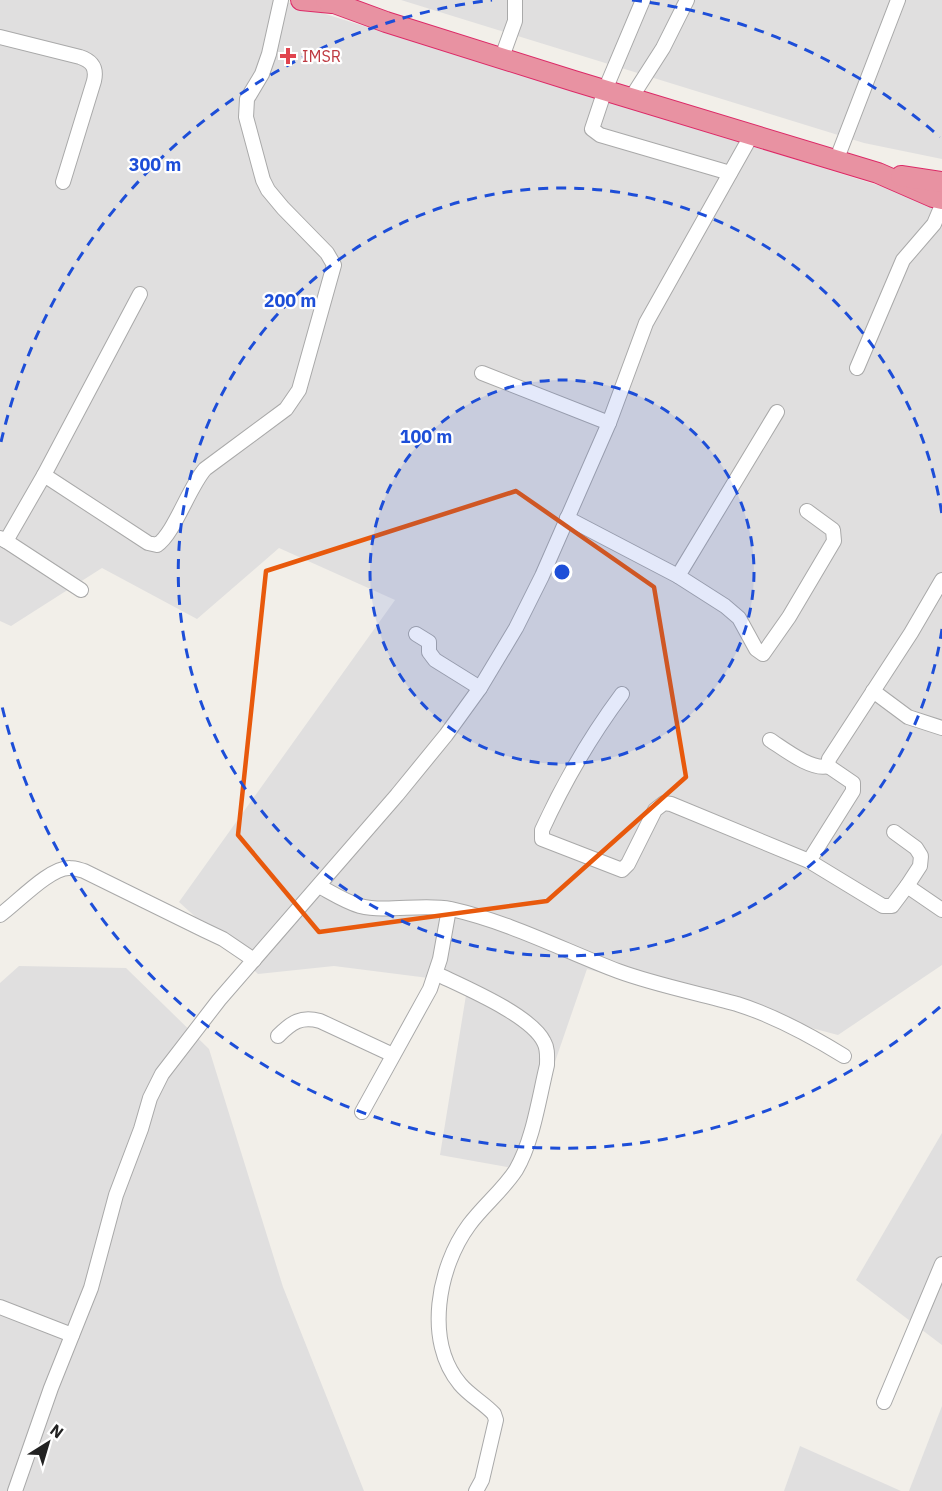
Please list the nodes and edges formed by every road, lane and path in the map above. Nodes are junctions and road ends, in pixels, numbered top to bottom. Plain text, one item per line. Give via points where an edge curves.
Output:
1 (282, 0) edge
2 (302, 0) edge
3 (515, 0) edge
4 (643, 0) edge
5 (687, 0) edge
6 (898, 0) edge
7 (329, 2) edge
8 (0, 37) edge
9 (502, 57) junction
10 (605, 90) junction
11 (631, 98) junction
12 (751, 136) junction
13 (836, 161) junction
14 (730, 173) junction
15 (878, 173) junction
16 (63, 182) dead end
17 (942, 182) edge
18 (942, 199) edge
19 (942, 205) edge
20 (140, 294) dead end
21 (857, 368) dead end
22 (482, 373) dead end
23 (777, 412) dead end
24 (609, 423) junction
25 (44, 475) junction
26 (807, 511) dead end
27 (567, 518) junction
28 (3, 540) edge
29 (678, 576) junction
30 (942, 580) edge
31 (81, 590) dead end
32 (416, 634) dead end
33 (480, 688) junction
34 (873, 691) junction
35 (622, 694) dead end
36 (942, 728) edge
37 (770, 740) dead end
38 (828, 766) junction
39 (894, 832) dead end
40 (809, 861) junction
41 (319, 886) junction
42 (907, 886) junction
43 (449, 909) junction
44 (942, 910) edge
45 (0, 915) edge
46 (254, 960) junction
47 (437, 974) junction
48 (278, 1036) dead end
49 (393, 1055) junction
50 (844, 1056) dead end
51 (362, 1112) dead end
52 (942, 1264) edge
53 (0, 1307) edge
54 (72, 1335) junction
55 (884, 1402) dead end
56 (15, 1491) edge
57 (476, 1491) edge

1 - 25 street via 269,54 245,107 268,190 334,265 299,390 286,409 205,469 157,545 148,543
2 - 7 highway
3 - 9 street via 515,21
4 - 10 street
5 - 11 street
6 - 13 street
7 - 9 highway
8 - 16 street via 80,57 94,66 94,81
9 - 10 highway
10 - 11 highway
10 - 14 street via 592,126 595,133
11 - 12 highway
12 - 13 highway
12 - 14 street
13 - 15 highway
14 - 24 street via 646,323
15 - 17 highway
15 - 18 highway
19 - 21 street via 934,224 903,260
20 - 25 street
22 - 24 street
23 - 29 street
24 - 27 street
25 - 28 street
26 - 29 street via 834,530 834,541 763,654 733,612
27 - 29 street
27 - 33 street via 537,587
28 - 31 street
30 - 34 street
32 - 33 street via 429,642 429,652 435,660
33 - 41 street via 398,795
34 - 36 street via 908,717
34 - 38 street
35 - 40 street via 565,783 542,830 542,839 622,870 655,810 664,803
37 - 38 street via 810,764
38 - 40 street via 853,783 853,791
39 - 42 street via 921,856 920,866
40 - 42 street via 883,906 892,906
41 - 43 street via 371,908
41 - 46 street
42 - 44 street
43 - 47 street
43 - 50 street via 522,932 621,972 766,1015
45 - 46 street via 58,870 70,867 204,930
46 - 54 street via 175,1056 150,1098 116,1195 91,1288
47 - 49 street
47 - 57 street via 523,1021 539,1035 548,1053 523,1157 466,1228 441,1289 440,1333 445,1356 460,1384 496,1420
48 - 49 street via 299,1019 310,1019
49 - 51 street
52 - 55 street
53 - 54 street
54 - 56 street

